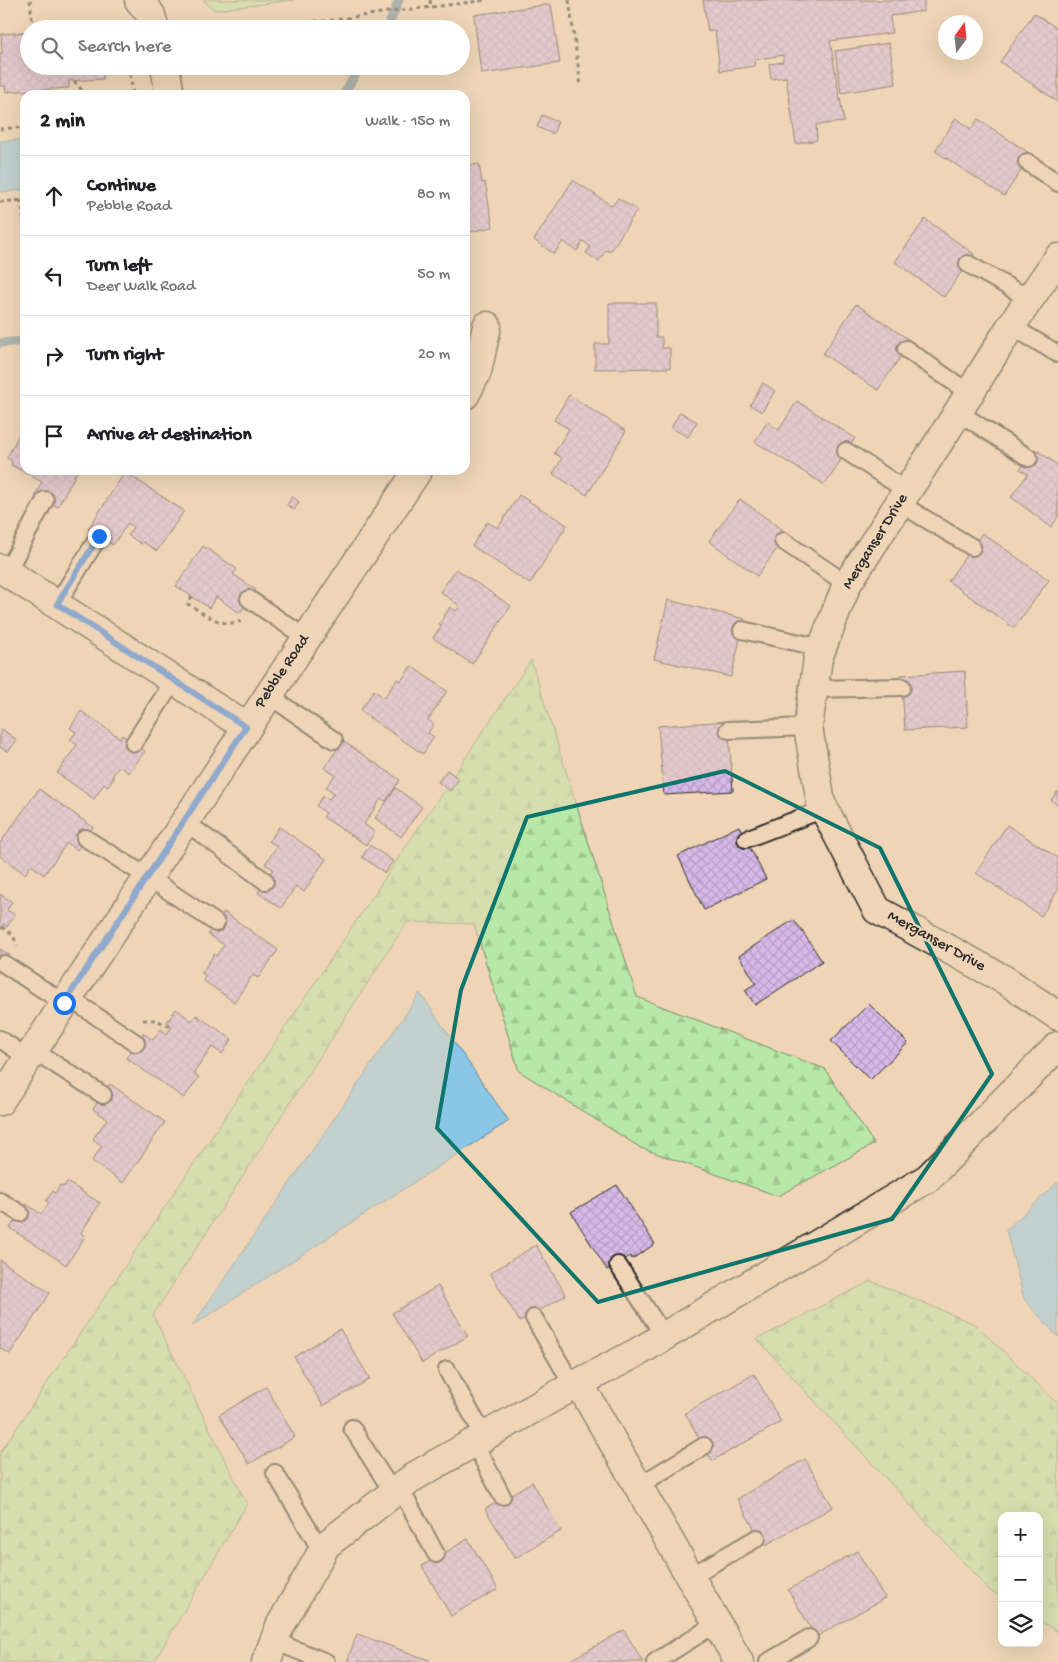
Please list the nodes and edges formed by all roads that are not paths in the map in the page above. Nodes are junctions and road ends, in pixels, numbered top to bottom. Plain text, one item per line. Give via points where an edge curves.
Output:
1 (140, 0) edge
2 (152, 20) edge
3 (167, 75) edge
4 (169, 90) edge
5 (1027, 162) dead end
6 (1058, 183) edge
7 (1058, 258) edge
8 (968, 264) dead end
9 (1030, 299) junction
10 (487, 326) dead end
11 (1011, 326) junction
12 (906, 349) dead end
13 (1058, 354) edge
14 (470, 386) edge
15 (964, 403) junction
16 (846, 451) dead end
17 (1029, 458) dead end
18 (415, 475) edge
19 (903, 497) junction
20 (45, 500) dead end
21 (99, 536) dead end
22 (783, 540) dead end
23 (972, 547) dead end
24 (3, 570) edge
25 (847, 584) junction
26 (255, 602) road end
27 (57, 604) junction
28 (742, 630) dead end
29 (306, 638) junction
30 (822, 648) junction
31 (174, 680) junction
32 (902, 687) dead end
33 (813, 689) junction
34 (268, 695) junction
35 (246, 727) junction
36 (808, 727) junction
37 (728, 730) dead end
38 (334, 740) dead end
39 (134, 743) dead end
40 (824, 809) junction
41 (184, 821) junction
42 (85, 838) dead end
43 (746, 840) dead end
44 (148, 877) junction
45 (265, 881) dead end
46 (216, 923) dead end
47 (4, 964) dead end
48 (66, 1000) junction
49 (1058, 1016) edge
50 (0, 1039) edge
51 (136, 1043) dead end
52 (1058, 1046) edge
53 (31, 1054) junction
54 (103, 1095) dead end
55 (0, 1101) edge
56 (0, 1201) edge
57 (20, 1213) dead end
58 (618, 1265) dead end
59 (534, 1318) dead end
60 (664, 1336) junction
61 (447, 1370) dead end
62 (576, 1384) junction
63 (352, 1428) dead end
64 (479, 1439) junction
65 (704, 1446) dead end
66 (275, 1473) dead end
67 (638, 1486) junction
68 (397, 1490) junction
69 (502, 1496) dead end
70 (757, 1538) dead end
71 (322, 1552) junction
72 (436, 1554) dead end
73 (691, 1576) junction
74 (717, 1622) junction
75 (809, 1638) dead end
76 (270, 1652) edge
77 (326, 1662) edge
78 (656, 1662) edge
79 (739, 1662) edge
80 (768, 1662) edge

1 - 2 street
3 - 4 street
5 - 6 lane
7 - 9 street, Merganser Drive
8 - 9 lane
9 - 11 street, Merganser Drive
10 - 14 street via 478,372
11 - 13 lane
11 - 15 street, Merganser Drive
12 - 15 lane
15 - 17 lane
15 - 19 street, Merganser Drive
16 - 19 lane
18 - 29 street, Pebble Road
19 - 23 lane
19 - 25 street, Merganser Drive
20 - 24 lane
21 - 27 lane
22 - 25 lane
24 - 27 street
25 - 30 street, Merganser Drive
26 - 29 lane
27 - 31 street
28 - 30 lane
29 - 34 street, Pebble Road
30 - 33 street, Merganser Drive
31 - 35 street
31 - 39 lane
32 - 33 lane
33 - 36 street, Merganser Drive
34 - 35 street, Pebble Road
34 - 38 lane
35 - 41 street, Pebble Road
36 - 37 lane
36 - 40 street, Merganser Drive
40 - 43 lane
40 - 49 street, Merganser Drive via 878,910 1005,980
41 - 44 street, Pebble Road
41 - 45 lane
42 - 44 lane
44 - 46 lane
44 - 48 street, Pebble Road
47 - 48 lane
48 - 51 lane
48 - 53 street, Pebble Road
50 - 53 lane
52 - 60 street via 928,1178
53 - 54 lane
53 - 55 street, Pebble Road
56 - 57 lane
58 - 60 lane
59 - 62 lane
60 - 62 street
61 - 64 lane
62 - 64 street
62 - 67 street
63 - 68 lane
64 - 68 street
64 - 69 lane
65 - 67 lane
66 - 71 lane
67 - 73 street
68 - 71 street via 326,1545
68 - 72 lane
70 - 73 lane
71 - 76 street via 280,1626
73 - 74 street
74 - 78 lane
74 - 79 street
75 - 80 lane
76 - 77 lane

